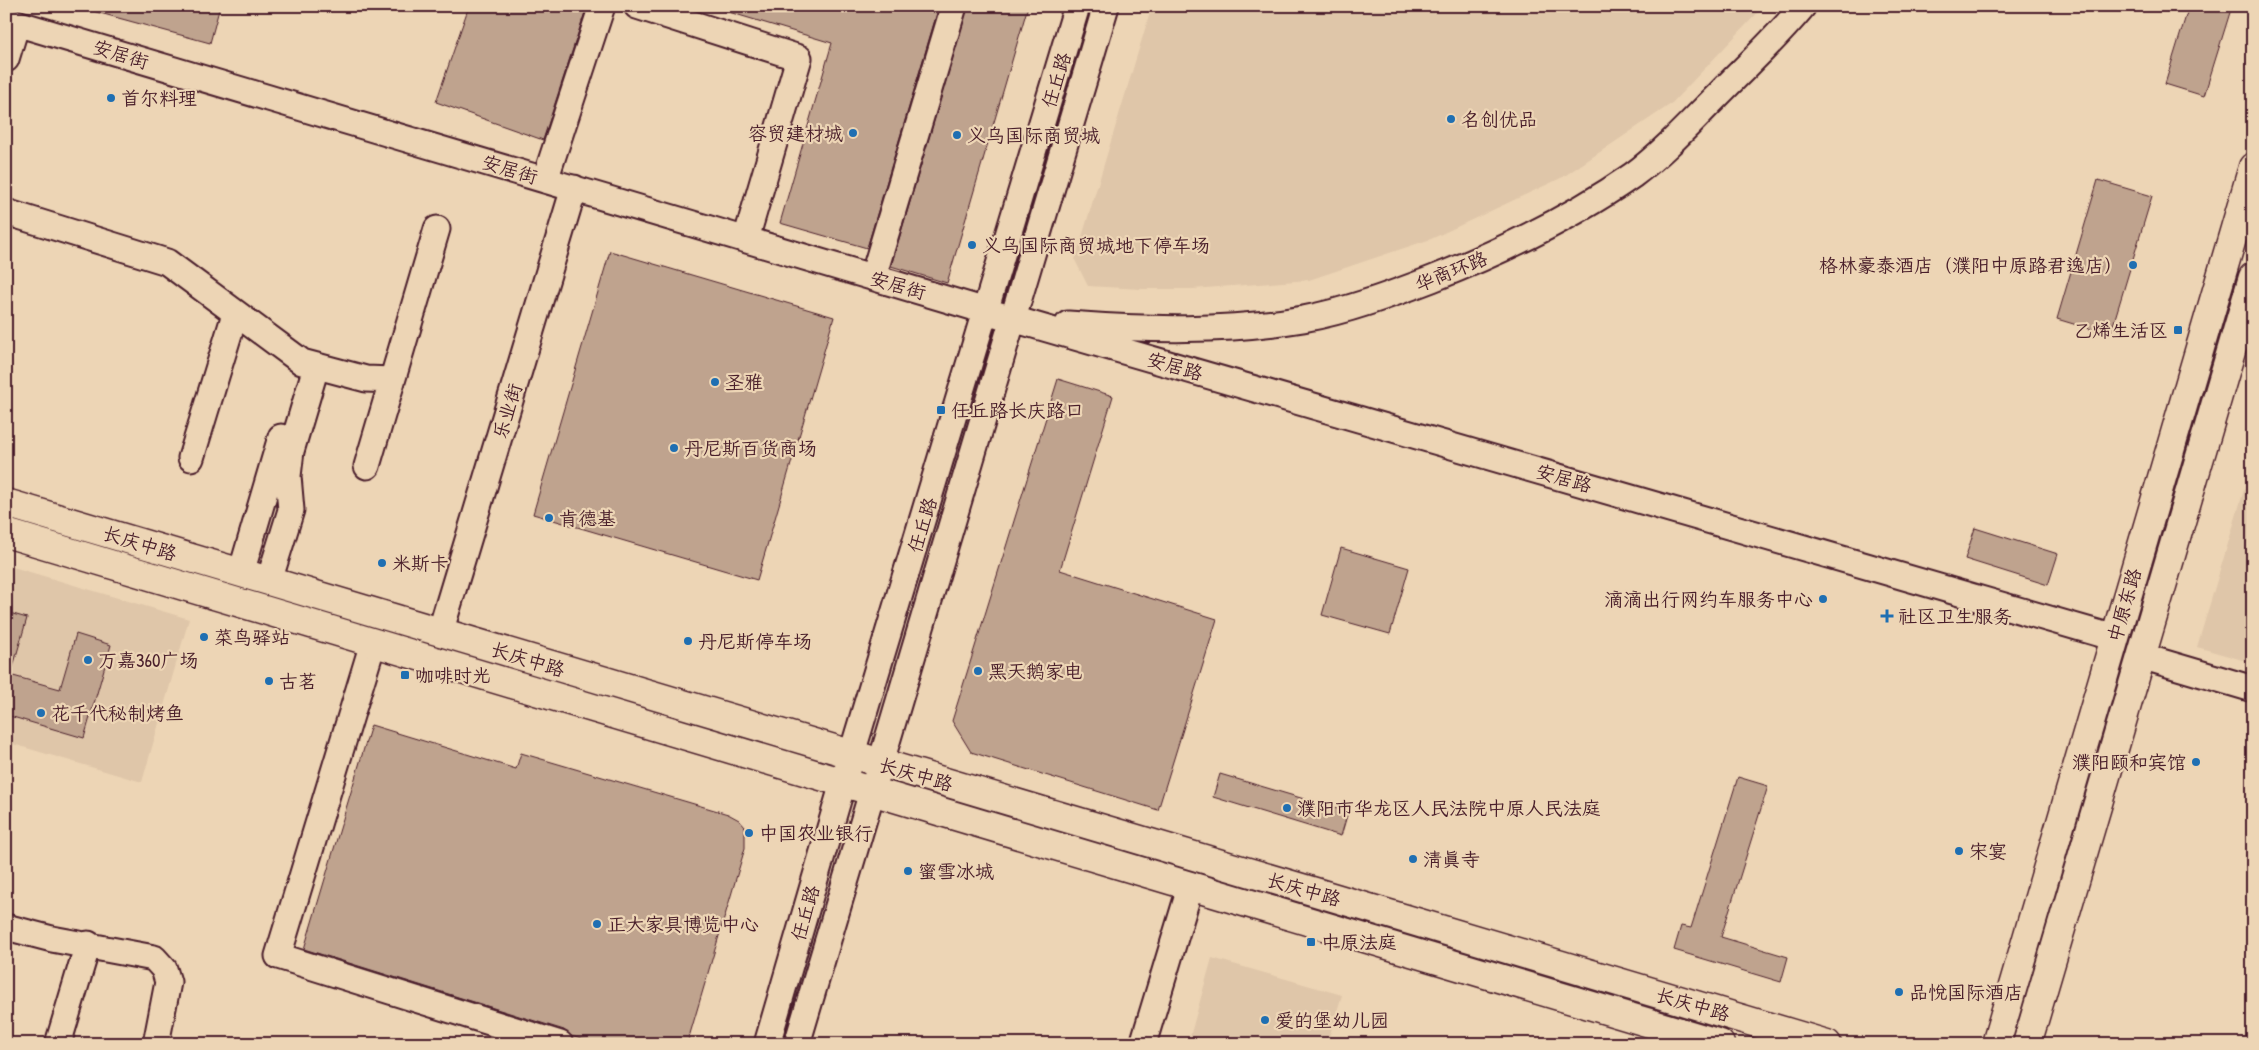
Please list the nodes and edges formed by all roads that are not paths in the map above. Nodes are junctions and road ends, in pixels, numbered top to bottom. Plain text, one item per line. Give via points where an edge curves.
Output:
1 (602, 6) edge
2 (637, 6) edge
3 (954, 6) edge
4 (1077, 6) edge
5 (1106, 6) edge
6 (1803, 6) edge
7 (12, 22) edge
8 (6, 59) edge
9 (2253, 167) edge
10 (545, 180) junction
11 (574, 188) junction
12 (6, 212) edge
13 (437, 228) dead end
14 (746, 240) junction
15 (872, 277) junction
16 (2253, 277) edge
17 (987, 311) junction
18 (236, 314) junction
19 (1013, 319) junction
20 (310, 365) junction
21 (392, 380) junction
22 (191, 458) dead end
23 (366, 466) dead end
24 (6, 503) edge
25 (6, 533) edge
26 (241, 573) junction
27 (270, 581) junction
28 (440, 633) junction
29 (2115, 638) junction
30 (373, 643) junction
31 (2141, 656) junction
32 (2253, 689) edge
33 (851, 756) junction
34 (879, 763) junction
35 (843, 783) junction
36 (870, 792) junction
37 (1191, 885) junction
38 (6, 927) edge
39 (88, 944) junction
40 (58, 1044) edge
41 (156, 1044) edge
42 (560, 1044) edge
43 (767, 1044) edge
44 (797, 1044) edge
45 (1143, 1044) edge
46 (1720, 1044) edge
47 (1827, 1044) edge
48 (1996, 1044) edge
49 (2027, 1044) edge

1 - 10 street
2 - 14 street via 799,58
3 - 15 street
4 - 17 street, 任丘路
5 - 19 street, 任丘路
6 - 19 street, 华商环路 via 1773,41 1634,174 1577,211 1518,243 1448,272 1358,305 1304,319 1251,326 1140,329
7 - 8 street
7 - 10 street, 安居街
9 - 29 main road, 中原东路
10 - 11 street, 安居街
11 - 14 street, 安居街
11 - 28 street, 乐业街
12 - 18 street via 167,262
13 - 21 street
14 - 15 street, 安居街
15 - 17 street, 安居街
16 - 31 main road, 中原东路
17 - 19 street, 安居街
17 - 33 street, 任丘路
18 - 20 street
18 - 22 street
19 - 29 street, 安居路
19 - 34 street, 任丘路
20 - 21 street via 366,379
20 - 26 street
20 - 27 street via 290,451 291,510
21 - 23 street
24 - 26 main road, 长庆中路
25 - 30 main road, 长庆中路
26 - 27 main road, 长庆中路
27 - 28 main road, 长庆中路
28 - 33 main road, 长庆中路
29 - 48 main road, 中原东路
30 - 35 main road, 长庆中路
30 - 42 street via 278,956
31 - 32 street
31 - 49 main road, 中原东路
33 - 34 main road, 长庆中路
33 - 35 street, 任丘路
34 - 36 street, 任丘路
34 - 47 main road, 长庆中路
35 - 36 main road, 长庆中路
35 - 43 street, 任丘路
36 - 37 main road, 长庆中路
36 - 44 street, 任丘路
37 - 45 street
37 - 46 main road, 长庆中路
38 - 39 street
39 - 40 street
39 - 41 street via 154,958 164,969 168,982

